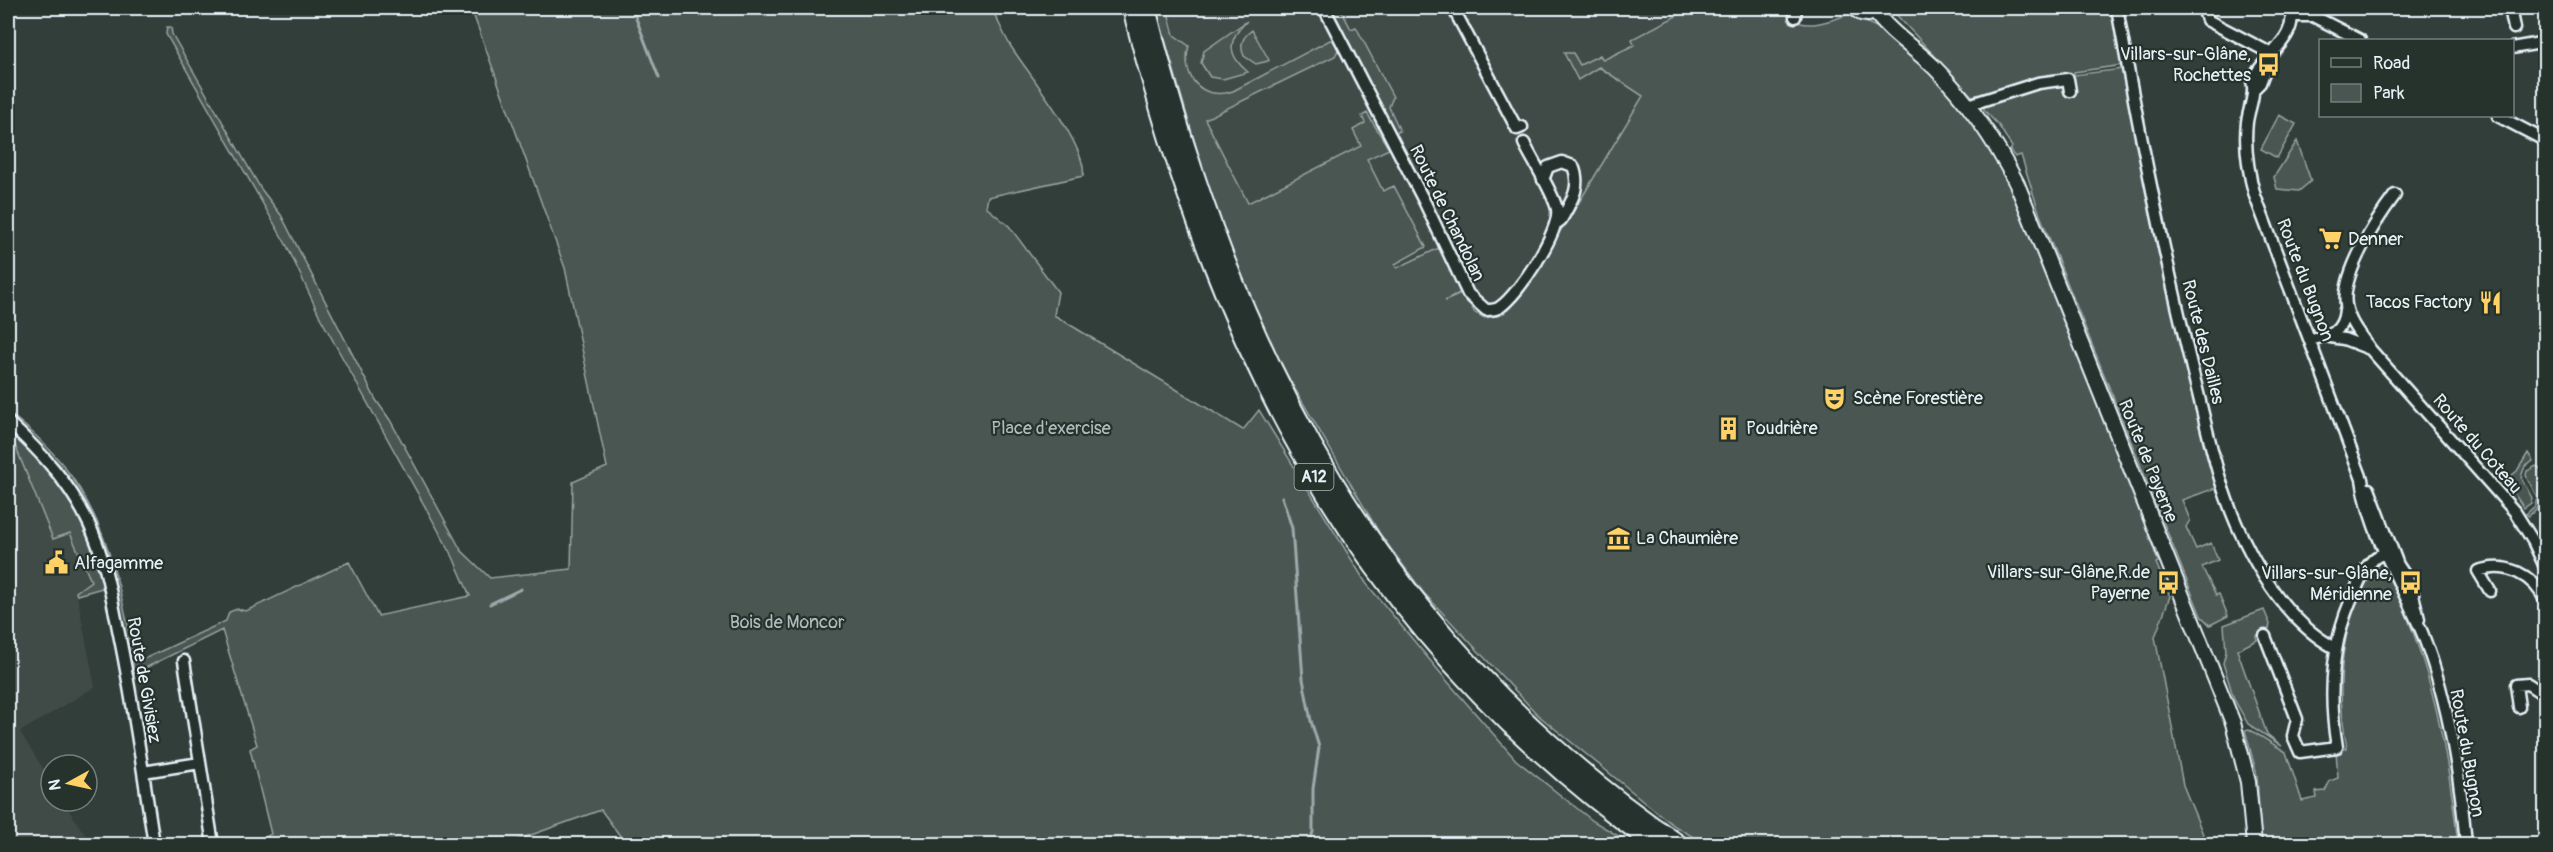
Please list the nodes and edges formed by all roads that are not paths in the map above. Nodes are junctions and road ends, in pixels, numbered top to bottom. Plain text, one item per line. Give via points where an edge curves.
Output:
1 (1132, 8) edge
2 (1146, 8) edge
3 (1324, 8) edge
4 (1453, 8) edge
5 (1854, 8) edge
6 (2117, 8) edge
7 (2203, 8) edge
8 (2510, 8) edge
9 (1877, 10) edge
10 (2292, 12) edge
11 (2514, 27) dead end
12 (2358, 39) edge
13 (2546, 42) edge
14 (2514, 48) edge
15 (2271, 55) junction
16 (2070, 91) dead end
17 (1968, 105) junction
18 (2500, 117) edge
19 (1522, 127) dead end
20 (2546, 141) edge
21 (1524, 143) dead end
22 (1543, 180) junction
23 (2396, 195) dead end
24 (1557, 223) junction
25 (2346, 303) junction
26 (2331, 337) junction
27 (2310, 339) junction
28 (2371, 350) junction
29 (8, 422) edge
30 (2389, 552) junction
31 (2545, 566) edge
32 (2490, 591) dead end
33 (2546, 602) edge
34 (2265, 636) dead end
35 (2335, 648) junction
36 (184, 661) dead end
37 (2546, 696) edge
38 (2519, 707) dead end
39 (200, 763) junction
40 (143, 772) junction
41 (212, 838) dead end
42 (154, 844) edge
43 (1655, 844) edge
44 (1678, 844) edge
45 (2254, 844) edge
46 (2466, 844) edge

1 - 43 highway, A12 via 1174,154 1214,268 1266,388 1318,483 1385,583 1462,675 1547,759
2 - 44 highway, A12 via 1194,174 1234,286 1283,394 1341,497 1410,594 1487,684 1573,765
3 - 24 street, Route de Chandolan via 1468,294 1478,306 1496,309 1506,302 1550,240
4 - 19 street via 1517,129
5 - 9 main road via 1864,14
6 - 35 street, Route des Dailles via 2163,250 2225,492 2244,542 2270,586 2302,624
7 - 15 street via 2207,20
8 - 11 street
9 - 17 main road, Route de Payerne
10 - 12 street via 2313,16
10 - 15 street, Route du Bugnon via 2290,29
13 - 14 street
15 - 27 street, Route du Bugnon via 2254,89 2246,135 2249,172
16 - 17 street via 2068,79 2038,83
17 - 45 main road, Route de Payerne via 2004,160 2024,202 2230,715 2248,782
18 - 20 street
21 - 22 street
22 - 24 street via 1557,209
22 - 24 street via 1548,167 1556,163 1573,166 1576,174 1577,189
23 - 25 street via 2376,220 2352,270
25 - 26 street via 2343,324
25 - 28 street, Route du Coteau via 2352,324
26 - 27 street, Route du Coteau
26 - 28 street, Route du Coteau
27 - 30 street, Route du Bugnon
28 - 31 street, Route du Coteau via 2515,512
29 - 40 street, Route de Givisiez via 44,456 89,524 106,572
30 - 35 street via 2374,558 2361,577
30 - 46 street, Route du Bugnon via 2414,595 2451,735
32 - 33 street via 2478,571 2502,567 2531,580
34 - 35 street via 2297,719 2293,736 2300,752 2337,747 2332,690
36 - 39 street
37 - 38 street via 2528,684 2516,685
39 - 40 street
39 - 41 street
40 - 42 street, Route de Givisiez

